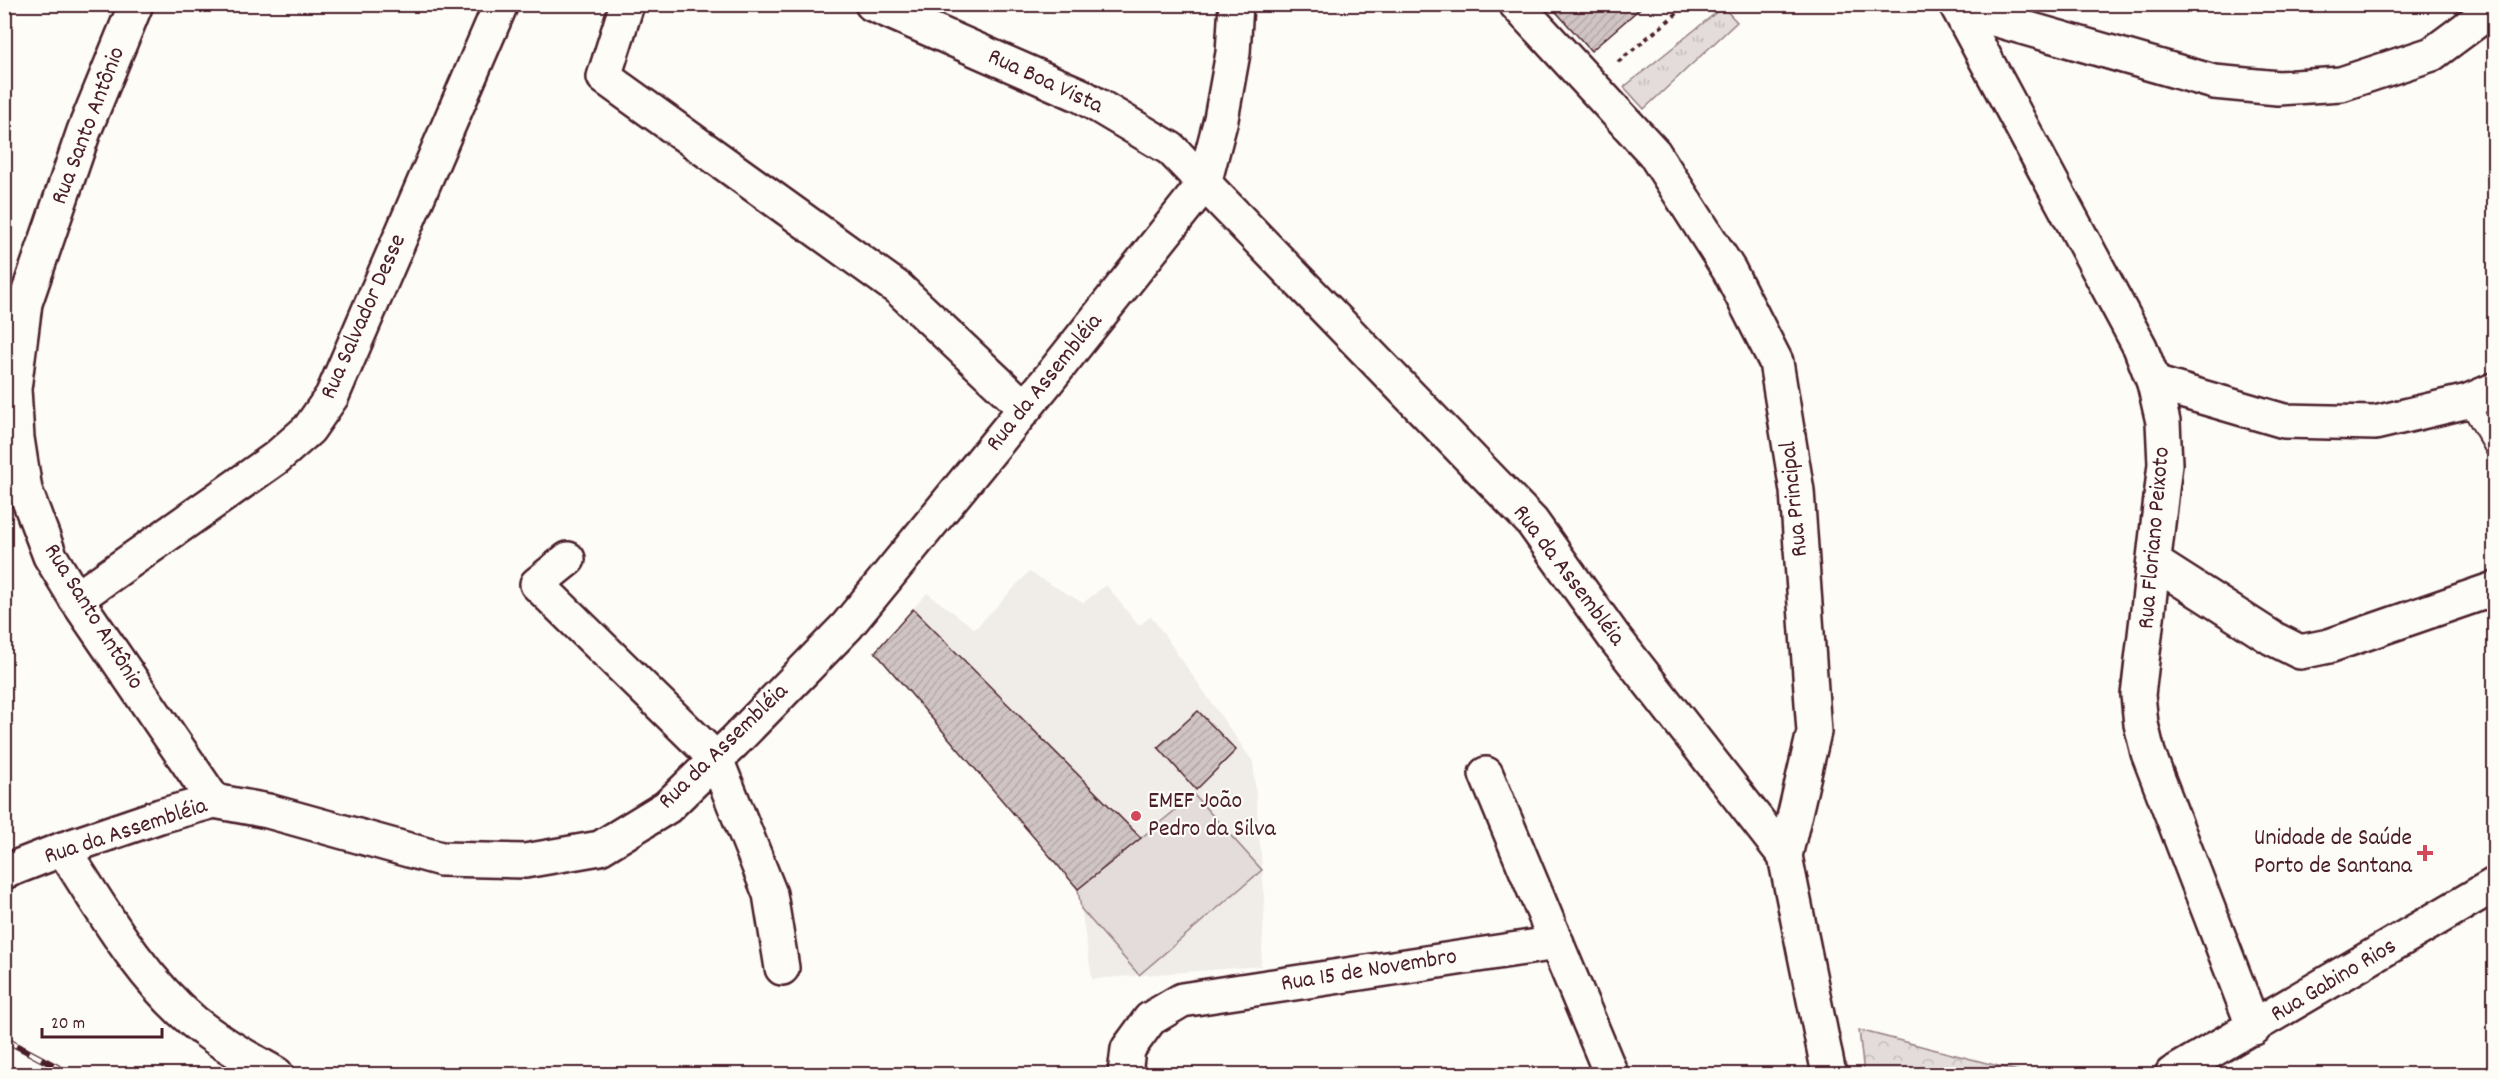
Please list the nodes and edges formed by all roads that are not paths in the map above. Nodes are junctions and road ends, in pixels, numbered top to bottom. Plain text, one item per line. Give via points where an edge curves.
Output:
1 (136, 4) edge
2 (501, 4) edge
3 (627, 4) edge
4 (872, 4) edge
5 (1236, 4) edge
6 (1516, 4) edge
7 (1958, 7) edge
8 (2494, 8) edge
9 (1204, 184) junction
10 (2154, 383) junction
11 (2481, 396) edge
12 (1025, 408) junction
13 (2494, 447) edge
14 (568, 559) dead end
15 (2155, 563) junction
16 (2494, 589) edge
17 (76, 599) junction
18 (716, 759) junction
19 (1486, 774) dead end
20 (214, 801) junction
21 (63, 849) junction
22 (1785, 856) junction
23 (4, 872) edge
24 (2494, 885) edge
25 (1557, 943) junction
26 (782, 968) dead end
27 (2254, 1028) junction
28 (276, 1074) edge
29 (1125, 1074) edge
30 (1611, 1074) edge
31 (1829, 1074) edge
32 (2172, 1074) edge

1 - 17 street, Rua Santo Antônio via 84,131 25,303 14,389 25,490 50,556
2 - 17 street, Rua Salvador Desse via 332,396 309,429 276,458
3 - 12 street via 604,77 898,289
4 - 9 street, Rua Boa Vista via 1080,95 1171,149
5 - 9 street, Rua da Assembléia via 1233,53
6 - 22 street, Rua Principal via 1654,153 1729,270 1776,362 1797,491 1814,732
7 - 8 street via 2214,82 2278,88 2341,84 2432,54
7 - 10 street, Rua Floriano Peixoto via 2140,347
9 - 12 street, Rua da Assembléia
9 - 22 street, Rua da Assembléia via 1532,522 1614,638
10 - 11 street via 2284,421 2375,423
10 - 15 street, Rua Floriano Peixoto via 2163,422 2165,464
11 - 13 lane
12 - 18 street, Rua da Assembléia via 847,626
14 - 18 street via 537,584
15 - 16 street via 2300,652 2329,646
15 - 27 street, Rua Floriano Peixoto via 2138,695 2141,724 2148,753
17 - 20 street, Rua Santo Antônio
18 - 20 street, Rua da Assembléia via 667,807 600,848 525,861 441,859 268,811
18 - 26 street via 770,894
19 - 25 street
20 - 21 street, Rua da Assembléia
21 - 23 street, Rua da Assembléia
21 - 28 street via 129,951 165,993 225,1046
22 - 31 street, Rua Principal
24 - 27 street, Rua Gabino Rios
25 - 29 street, Rua 15 de Novembro via 1182,1000 1150,1019 1128,1049
25 - 30 street
27 - 32 street, Rua Gabino Rios

